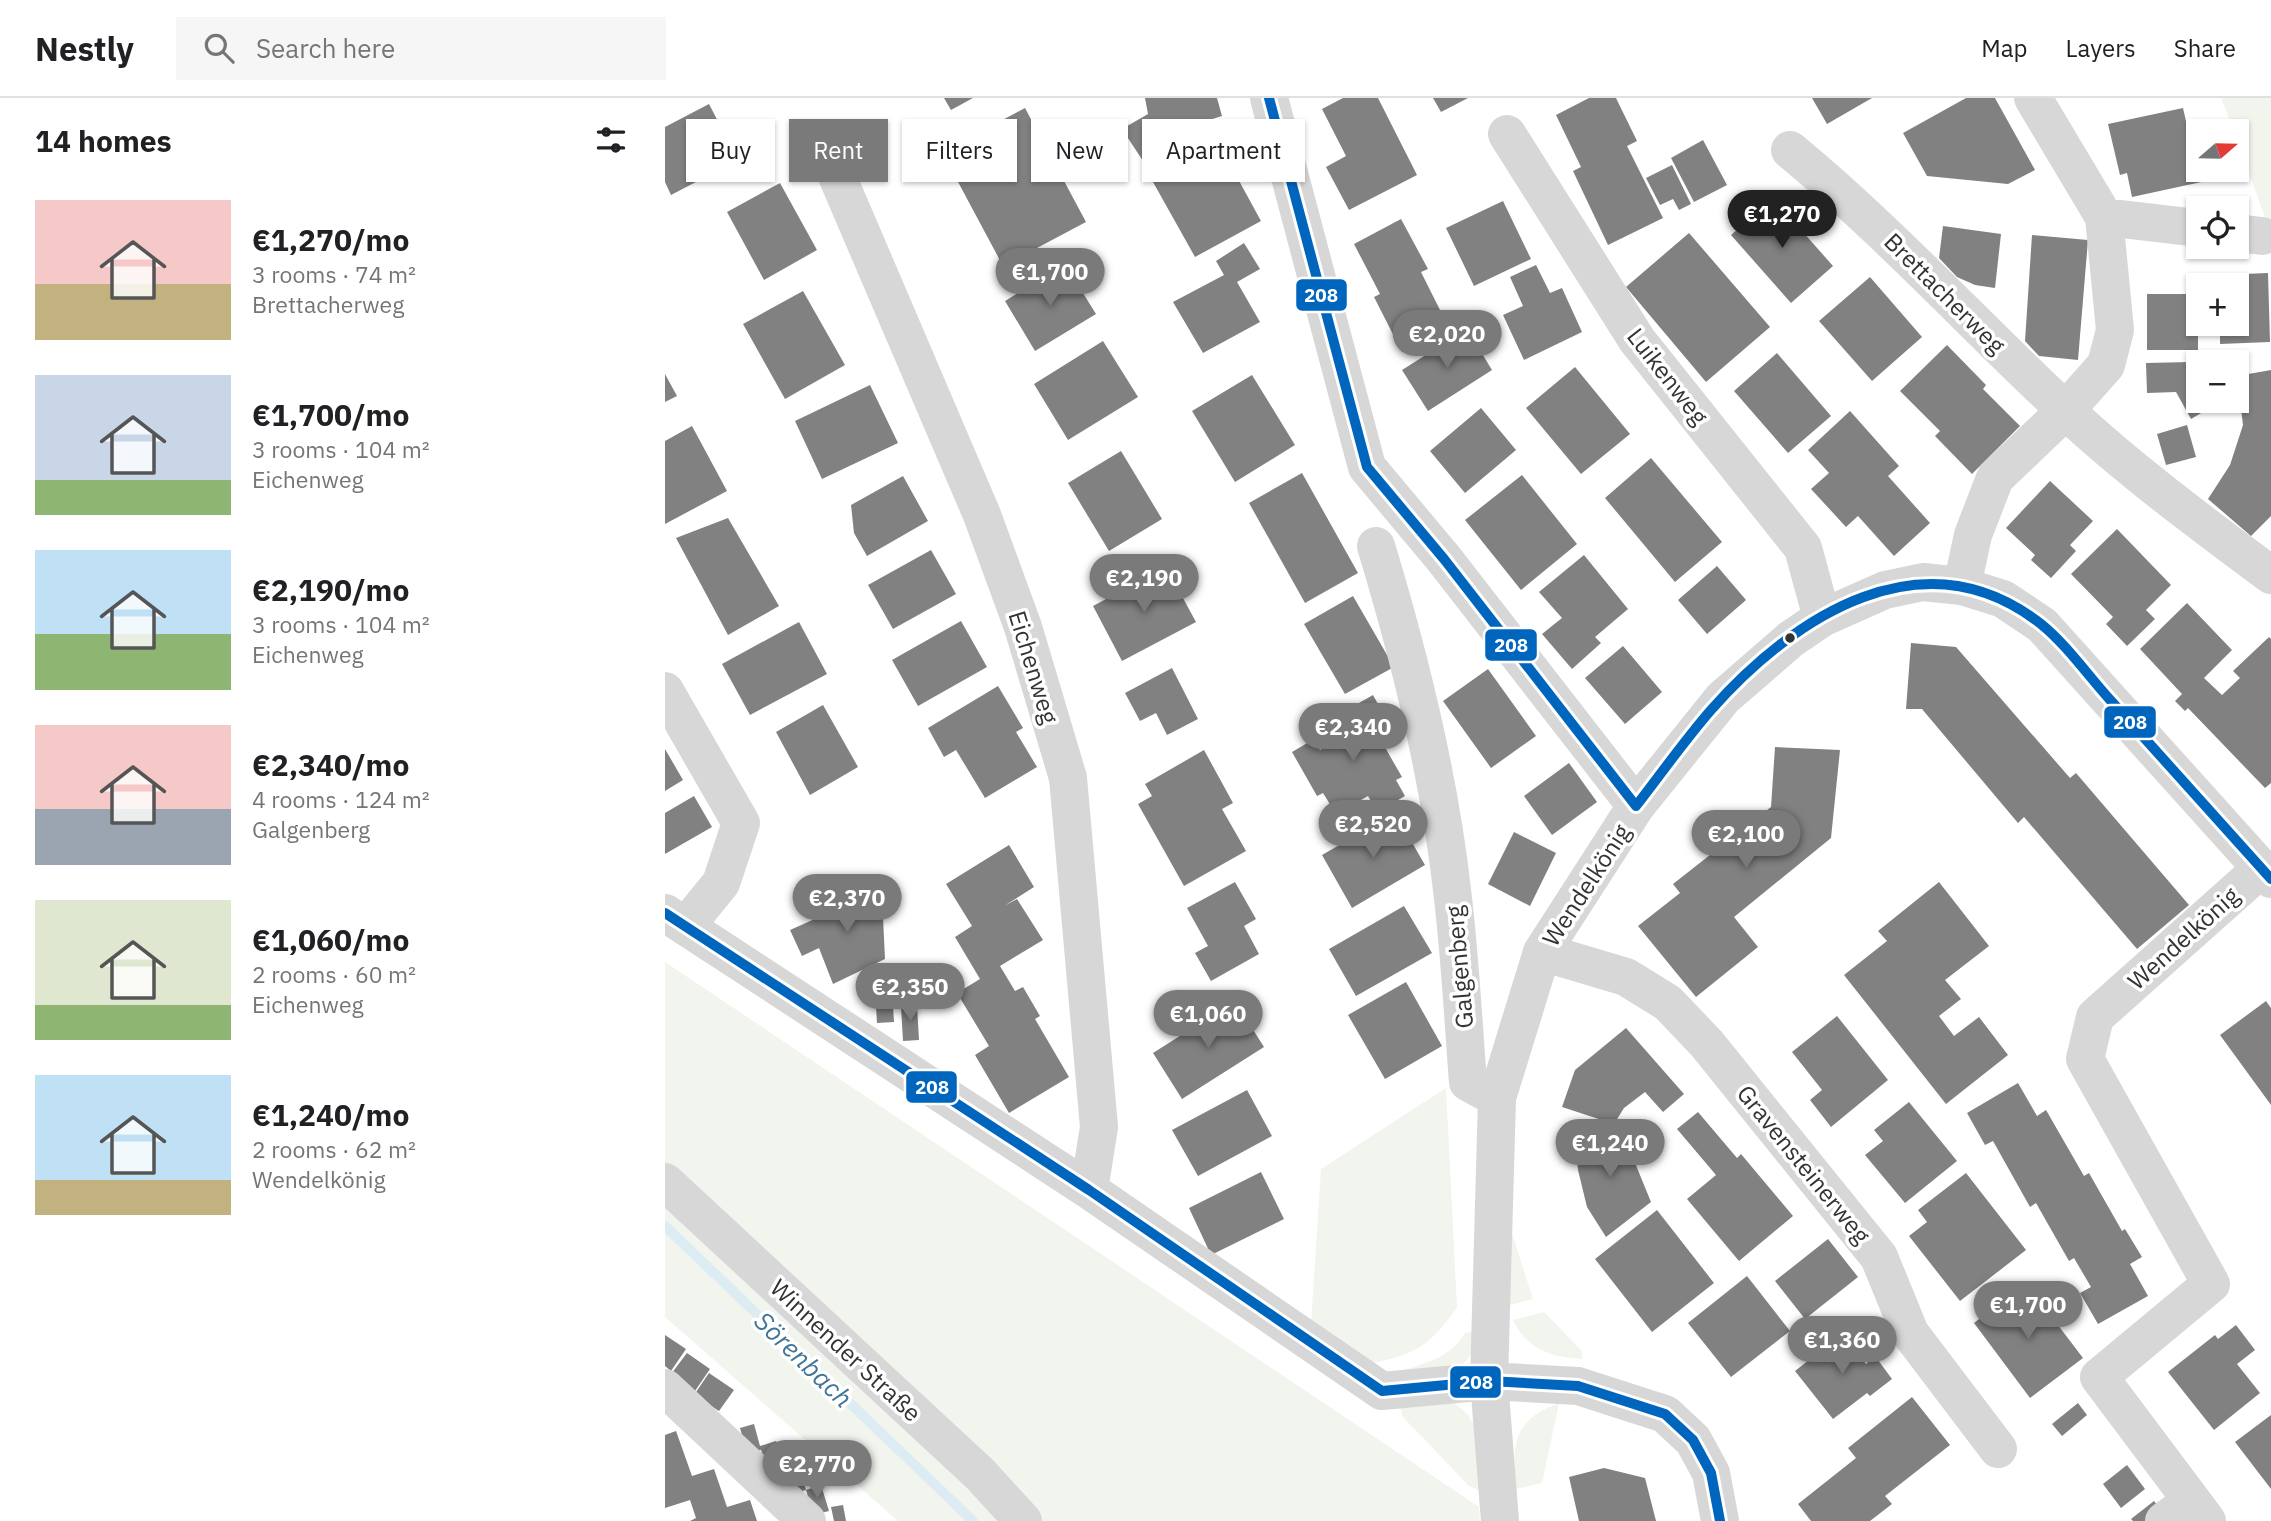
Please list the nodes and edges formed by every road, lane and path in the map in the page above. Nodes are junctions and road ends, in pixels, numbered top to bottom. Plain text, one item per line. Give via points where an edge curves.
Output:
1 (1269, 98) edge
2 (2033, 98) edge
3 (1507, 134) dead end
4 (1790, 150) dead end
5 (840, 182) edge
6 (2103, 217) junction
7 (2186, 227) edge
8 (2065, 411) junction
9 (1376, 546) dead end
10 (1444, 559) junction
11 (2271, 575) edge
12 (1962, 586) junction
13 (1396, 614) junction
14 (1822, 618) junction
15 (665, 691) edge
16 (1636, 806) junction
17 (2266, 874) edge
18 (675, 920) edge
19 (1542, 952) junction
20 (1497, 1098) junction
21 (665, 1181) edge
22 (1089, 1190) junction
23 (1489, 1381) junction
24 (665, 1388) edge
25 (1998, 1449) dead end
26 (2187, 1514) edge
27 (807, 1521) edge
28 (1023, 1521) edge
29 (1500, 1521) edge
30 (1720, 1521) edge

1 - 10 street via 1367,467
2 - 6 street
3 - 14 street, Luikenweg via 1637,340 1803,548
4 - 8 street, Brettacherweg via 1854,203
5 - 22 street, Eichenweg via 982,515 1023,627 1068,778 1099,1127
6 - 7 street
6 - 8 street via 2115,330 2106,365
8 - 11 street, Brettacherweg
8 - 12 street via 1995,478 1973,535
9 - 13 street, Galgenberg
10 - 13 street via 1406,587
10 - 16 street
12 - 14 street, Wendelkönig via 1923,582 1885,590
12 - 17 street, Wendelkönig via 2003,599 2042,625
13 - 20 street, Galgenberg via 1431,759 1452,889 1468,1082
14 - 16 street, Wendelkönig via 1723,698
15 - 18 street via 741,823 721,883
16 - 19 street, Wendelkönig
17 - 26 street, Wendelkönig via 2095,1017 2085,1059 2211,1284 2099,1377
18 - 22 street
19 - 20 street, Wendelkönig
19 - 25 street, Gravensteinerweg via 1626,977 1668,1003 1699,1036 1879,1257 1910,1333
20 - 23 street, Wendelkönig
21 - 28 street, Winnender Straße via 980,1474
22 - 23 street via 1382,1391
23 - 29 street, Wendelkönig
23 - 30 street via 1578,1386 1665,1414 1693,1440 1711,1473
24 - 27 street

